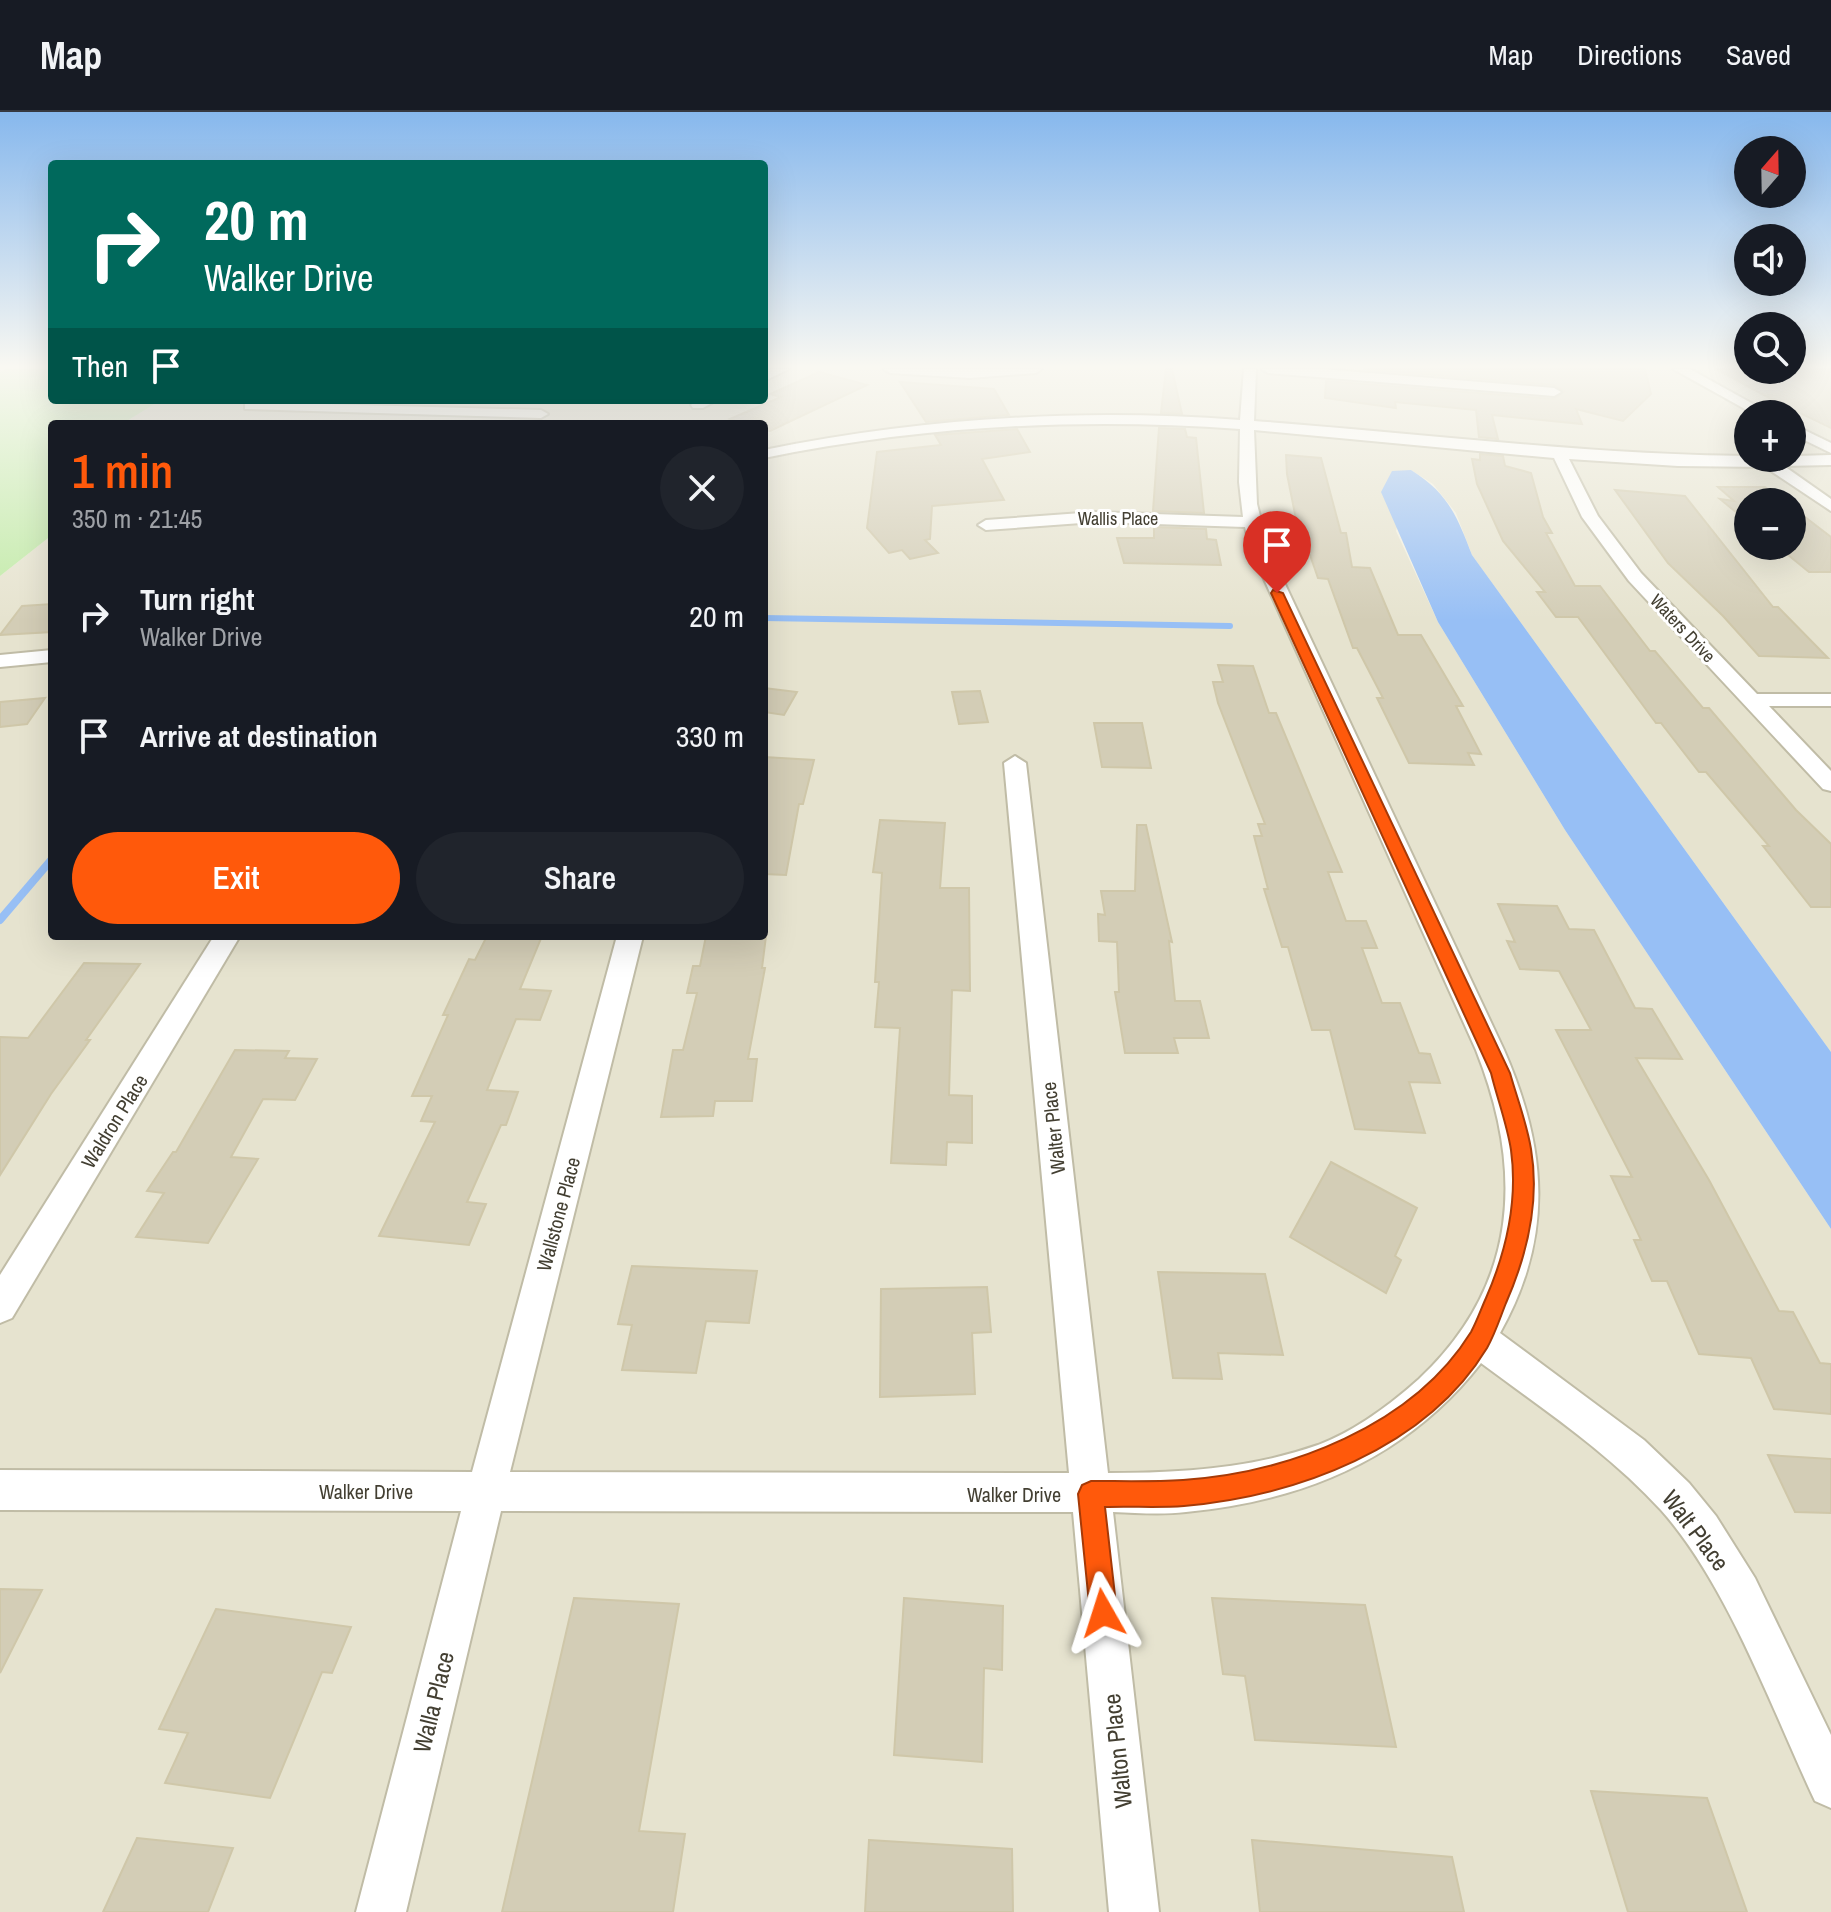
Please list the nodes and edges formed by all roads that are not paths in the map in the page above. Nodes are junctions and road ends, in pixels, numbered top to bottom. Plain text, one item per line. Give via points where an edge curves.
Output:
1 (1246, 453) edge
2 (1559, 453) joint
3 (1831, 460) edge
4 (1806, 461) edge
5 (1734, 462) edge
6 (1782, 472) edge
7 (1831, 506) edge
8 (1250, 522) junction
9 (986, 525) dead end
10 (48, 656) edge
11 (0, 661) edge
12 (1751, 700) junction
13 (1831, 700) edge
14 (1015, 763) dead end
15 (1831, 784) edge
16 (225, 940) edge
17 (629, 940) edge
18 (0, 1306) edge
19 (1479, 1340) junction
20 (0, 1490) edge
21 (486, 1491) junction
22 (1091, 1494) junction
23 (1831, 1785) edge
24 (381, 1912) edge
25 (1134, 1912) edge

1 - 8 street, Walker Drive
2 - 5 street
2 - 12 street, Waters Drive via 1590,517 1619,557
3 - 4 street
6 - 7 street
8 - 9 street, Wallis Place via 1095,517
8 - 19 street, Walker Drive via 1280,598 1490,1050 1516,1123 1523,1175 1520,1227
10 - 11 street
12 - 13 street
12 - 15 street, Waters Drive
14 - 22 street, Walter Place
16 - 18 street, Waldron Place
17 - 21 street, Wallstone Place
19 - 22 street, Walker Drive via 1447,1380 1409,1414 1337,1457 1238,1485 1184,1493
19 - 23 street, Walt Place via 1623,1448 1676,1498 1740,1593
20 - 21 street, Walker Drive
21 - 22 street, Walker Drive
21 - 24 street, Walla Place
22 - 25 street, Walton Place

